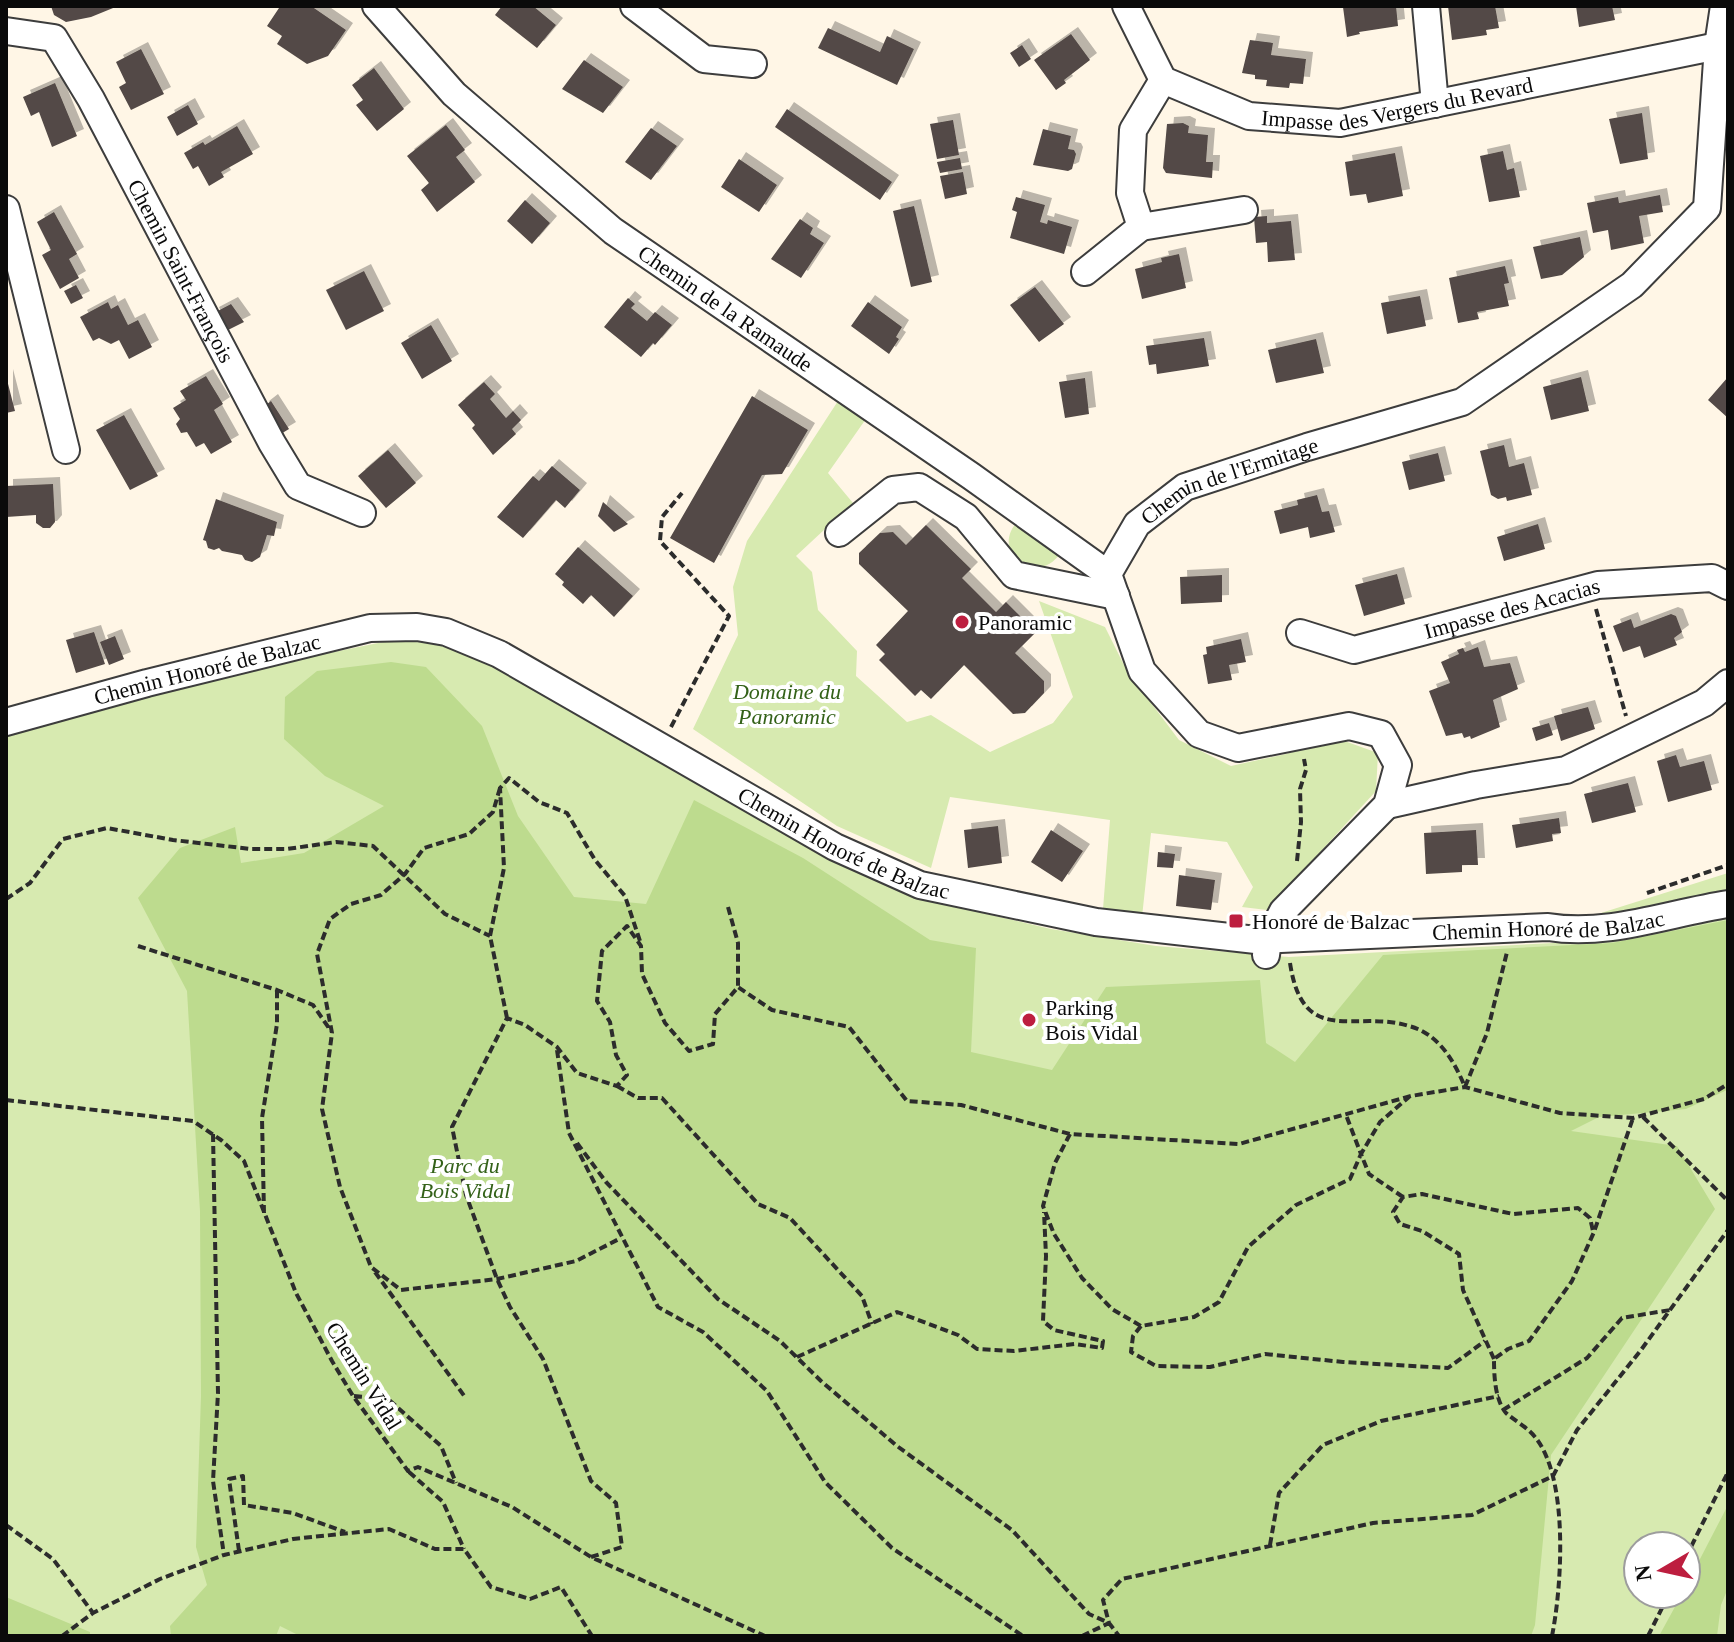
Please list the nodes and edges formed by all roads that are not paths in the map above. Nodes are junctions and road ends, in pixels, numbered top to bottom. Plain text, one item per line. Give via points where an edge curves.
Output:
1 (376, 6) edge
2 (634, 6) edge
3 (1126, 6) edge
4 (1426, 6) edge
5 (1724, 6) edge
6 (6, 31) edge
7 (1718, 46) junction
8 (753, 64) dead end
9 (1163, 80) junction
10 (1435, 104) junction
11 (6, 209) edge
12 (1244, 210) dead end
13 (1141, 227) junction
14 (1085, 272) dead end
15 (66, 450) dead end
16 (984, 485) junction
17 (362, 513) dead end
18 (966, 517) junction
19 (839, 533) dead end
20 (1112, 585) junction
21 (1728, 586) edge
22 (1300, 633) dead end
23 (1728, 683) edge
24 (6, 722) edge
25 (1387, 805) junction
26 (1728, 904) edge
27 (1276, 948) junction

1 - 16 street, Chemin de la Ramaude via 454,94 613,231
2 - 8 street via 704,59
3 - 9 street
4 - 10 street
5 - 7 street, Chemin de l'Ermitage
6 - 17 street, Chemin Saint-François via 54,38 298,486
7 - 10 street, Impasse des Vergers du Revard
7 - 20 street, Chemin de l'Ermitage via 1707,208 1632,285 1462,402 1185,487 1137,524
9 - 10 street, Impasse des Vergers du Revard via 1249,116 1340,123
9 - 13 street via 1133,130 1130,193
11 - 15 street
12 - 13 street
13 - 14 street
16 - 18 street
16 - 20 street, Chemin de la Ramaude
18 - 19 street via 919,487 893,490
18 - 20 street via 1014,575
20 - 25 street via 1142,671 1199,734 1238,748 1349,726 1381,734 1398,765
21 - 22 street, Impasse des Acacias via 1712,578 1589,587 1354,650
23 - 25 street via 1704,703 1566,770
24 - 27 street, Chemin Honoré de Balzac via 370,628 446,632 499,654 835,847 920,885 1096,922
25 - 27 street via 1283,911
26 - 27 street, Chemin Honoré de Balzac via 1606,928 1548,927

